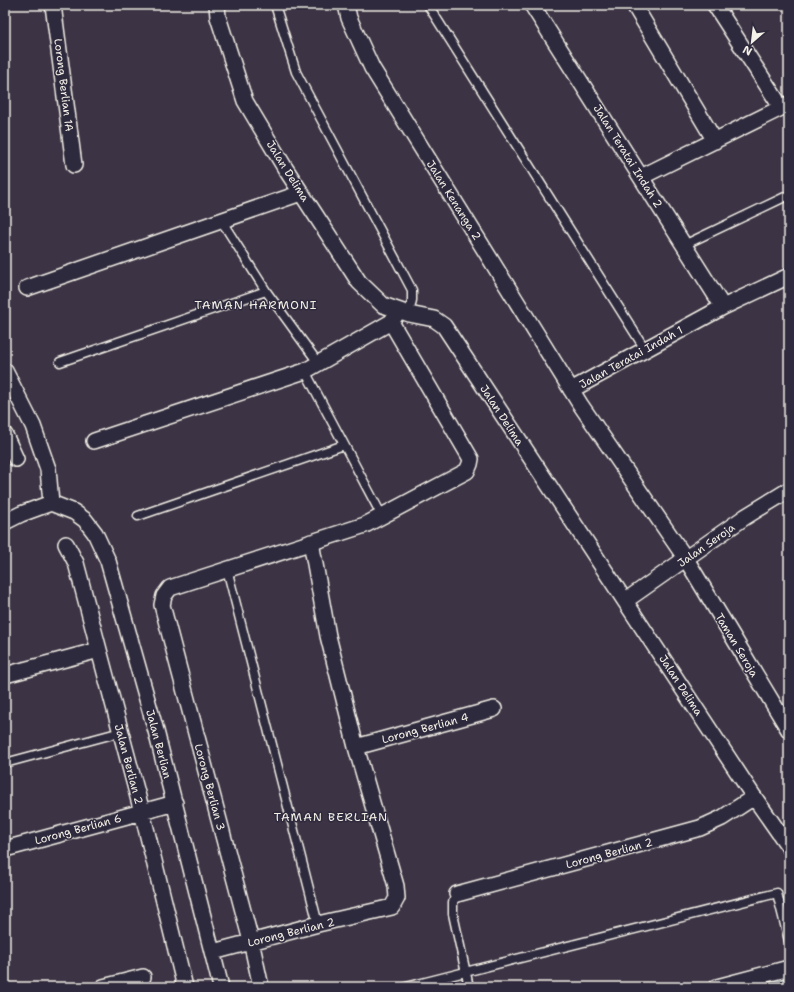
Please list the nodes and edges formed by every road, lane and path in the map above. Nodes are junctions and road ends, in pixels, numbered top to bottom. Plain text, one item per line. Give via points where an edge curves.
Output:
1 (54, 5) edge
2 (217, 5) edge
3 (275, 5) edge
4 (346, 5) edge
5 (428, 5) edge
6 (532, 5) edge
7 (634, 5) edge
8 (715, 5) edge
9 (785, 106) edge
10 (715, 141) junction
11 (74, 165) dead end
12 (641, 177) junction
13 (301, 192) junction
14 (789, 195) edge
15 (221, 220) junction
16 (684, 245) junction
17 (789, 276) edge
18 (28, 288) dead end
19 (266, 291) junction
20 (723, 306) junction
21 (400, 316) junction
22 (645, 349) junction
23 (60, 362) dead end
24 (319, 364) junction
25 (5, 371) edge
26 (305, 371) junction
27 (571, 390) junction
28 (5, 435) edge
29 (94, 441) dead end
30 (344, 445) junction
31 (16, 459) dead end
32 (789, 490) edge
33 (51, 503) junction
34 (138, 516) dead end
35 (382, 516) junction
36 (5, 522) edge
37 (311, 542) junction
38 (66, 544) dead end
39 (686, 559) junction
40 (227, 569) junction
41 (625, 601) junction
42 (99, 650) junction
43 (5, 675) edge
44 (494, 709) dead end
45 (789, 730) edge
46 (121, 732) junction
47 (356, 747) junction
48 (5, 763) edge
49 (754, 797) junction
50 (175, 803) junction
51 (142, 812) junction
52 (789, 847) edge
53 (5, 848) edge
54 (457, 894) joint
55 (318, 924) junction
56 (251, 941) junction
57 (789, 941) edge
58 (213, 952) junction
59 (789, 968) edge
60 (466, 972) junction
61 (143, 977) dead end
62 (103, 987) edge
63 (185, 987) edge
64 (221, 987) edge
65 (261, 987) edge
66 (406, 987) edge
67 (470, 987) edge
68 (716, 987) edge

1 - 11 street, Lorong Berlian 1A
2 - 13 street, Jalan Delima via 218,17 245,101
3 - 21 lane via 296,72 412,290 412,300
4 - 27 street, Jalan Kenanga 2 via 349,18 372,68
5 - 22 lane
6 - 12 street, Jalan Teratai Indah 2
7 - 10 street
8 - 9 street
9 - 10 street
10 - 12 street
12 - 16 street, Jalan Teratai Indah 2
13 - 15 street
13 - 21 street, Jalan Delima via 359,282
14 - 16 lane
15 - 18 street
15 - 19 lane
16 - 20 street, Jalan Teratai Indah 2
17 - 20 street, Jalan Teratai Indah 1
19 - 23 lane
19 - 24 lane
20 - 22 street, Jalan Teratai Indah 1
21 - 24 street
21 - 35 street via 471,459 467,471
21 - 41 street, Jalan Delima via 434,319 444,326
22 - 27 street, Jalan Teratai Indah 1
24 - 26 street
25 - 33 street via 33,426 48,469
26 - 29 street
26 - 30 lane
27 - 39 street, Jalan Teratai Indah 1
28 - 31 street
30 - 34 lane
30 - 35 lane
32 - 39 street, Jalan Seroja via 745,517
33 - 36 street
33 - 50 street, Jalan Berlian via 74,512 85,520 95,533 108,561
35 - 37 street via 365,525
37 - 40 street
37 - 47 street via 328,636
38 - 42 street, Jalan Berlian 2 via 76,563
39 - 41 street, Jalan Seroja
39 - 45 street, Taman Seroja
40 - 55 lane
40 - 56 street, Lorong Berlian 3 via 170,588 164,596 162,605
41 - 49 street, Jalan Delima
42 - 43 street
42 - 46 street, Jalan Berlian 2
44 - 47 street, Lorong Berlian 4
46 - 48 lane
46 - 51 street, Jalan Berlian 2
47 - 55 street, Lorong Berlian 2 via 396,886 397,898 392,907
49 - 52 street, Jalan Delima
49 - 54 street, Lorong Berlian 2 via 722,818 700,828
50 - 51 street, Lorong Berlian 6
50 - 58 street, Jalan Berlian
51 - 53 street, Lorong Berlian 6
51 - 63 street, Jalan Berlian 2
54 - 60 lane via 453,902 453,914
55 - 56 street, Lorong Berlian 2
56 - 58 street, Lorong Berlian 2
56 - 65 street, Lorong Berlian 3
57 - 60 lane via 777,893
58 - 64 street, Jalan Berlian
59 - 68 street
60 - 66 lane
60 - 67 lane
61 - 62 street

